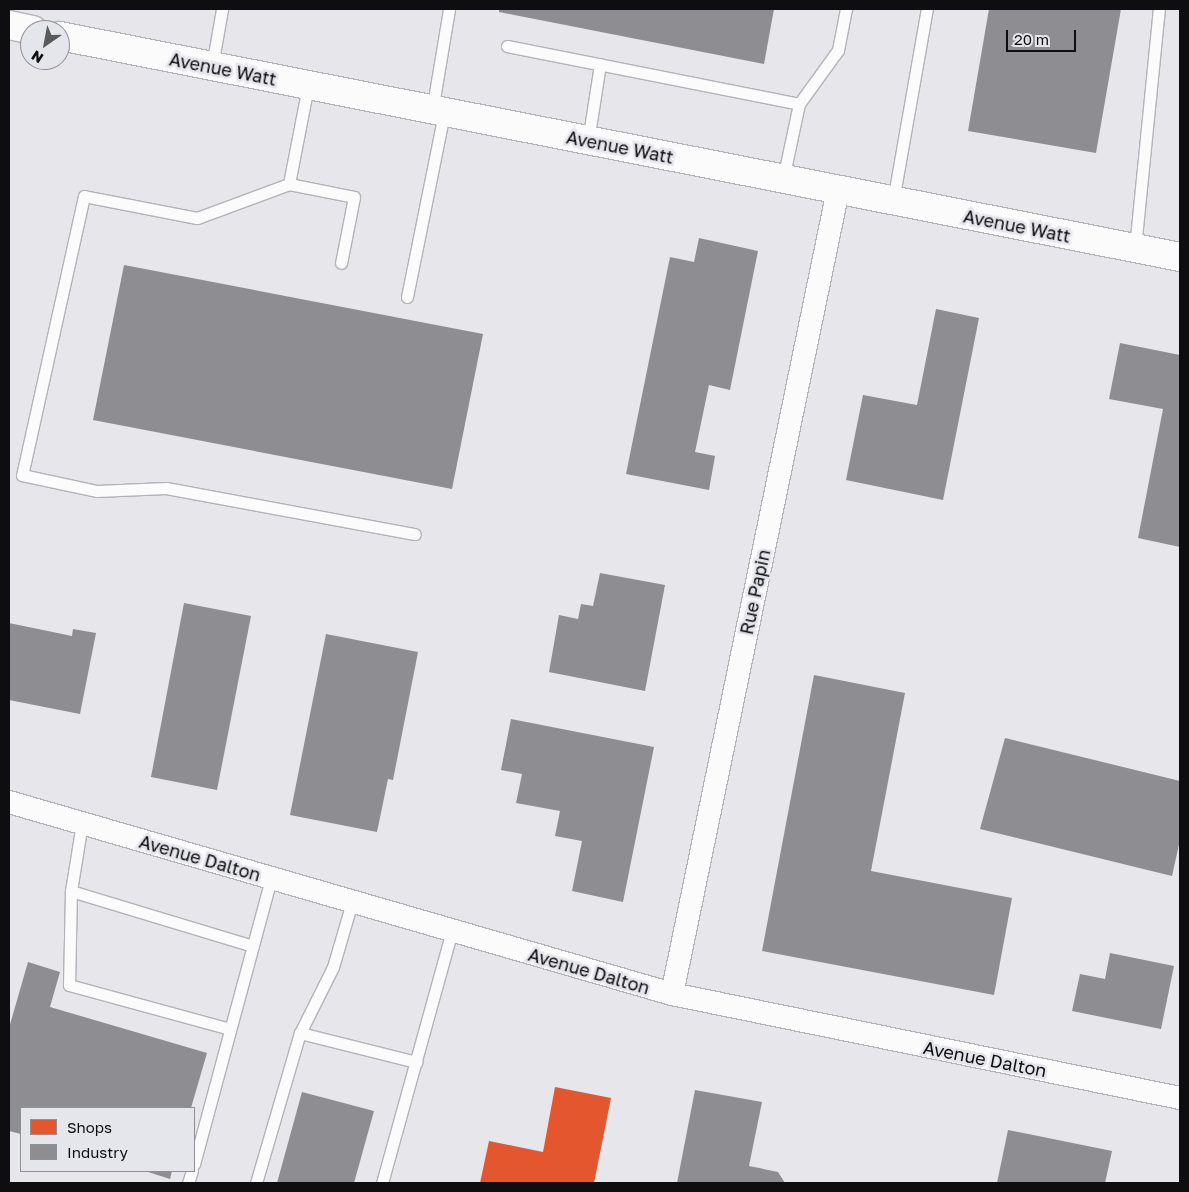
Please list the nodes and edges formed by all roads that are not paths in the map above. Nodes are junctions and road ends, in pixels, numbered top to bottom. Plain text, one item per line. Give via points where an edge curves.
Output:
1 (222, 9) edge
2 (449, 9) edge
3 (846, 9) edge
4 (928, 9) edge
5 (1159, 9) edge
6 (70, 38) edge
7 (507, 46) dead end
8 (600, 64) junction
9 (212, 68) junction
10 (308, 86) junction
11 (798, 104) junction
12 (438, 112) junction
13 (588, 141) junction
14 (783, 179) junction
15 (289, 184) junction
16 (838, 190) junction
17 (892, 201) junction
18 (1135, 248) junction
19 (1180, 258) edge
20 (341, 263) dead end
21 (407, 297) dead end
22 (415, 534) dead end
23 (9, 802) edge
24 (82, 823) junction
25 (271, 878) junction
26 (71, 891) junction
27 (352, 902) junction
28 (452, 931) junction
29 (253, 946) junction
30 (672, 994) junction
31 (230, 1029) junction
32 (300, 1033) junction
33 (416, 1062) junction
34 (1180, 1098) edge
35 (195, 1160) edge
36 (256, 1183) edge
37 (382, 1183) edge

1 - 9 lane
2 - 12 lane
3 - 11 lane via 838,50
4 - 17 lane
5 - 18 lane
6 - 9 street, Avenue Watt
7 - 8 lane
8 - 11 lane
8 - 13 lane
9 - 10 street, Avenue Watt
10 - 12 street, Avenue Watt
10 - 15 lane
11 - 14 lane
12 - 13 street, Avenue Watt
12 - 21 lane
13 - 14 street, Avenue Watt
14 - 16 street, Avenue Watt
15 - 20 lane via 354,196
15 - 22 lane via 197,218 84,196 22,475 97,491 166,488
16 - 17 street, Avenue Watt
16 - 30 street, Rue Papin
17 - 18 street, Avenue Watt
18 - 19 street, Avenue Watt
23 - 24 street, Avenue Dalton
24 - 25 street, Avenue Dalton
24 - 26 lane
25 - 27 street, Avenue Dalton
25 - 29 lane
26 - 29 lane
26 - 31 lane via 69,985
27 - 28 street, Avenue Dalton
27 - 32 lane via 333,967
28 - 30 street, Avenue Dalton
28 - 33 lane
29 - 31 lane
30 - 34 street, Avenue Dalton
31 - 35 lane
32 - 33 lane
32 - 36 lane
33 - 37 lane

